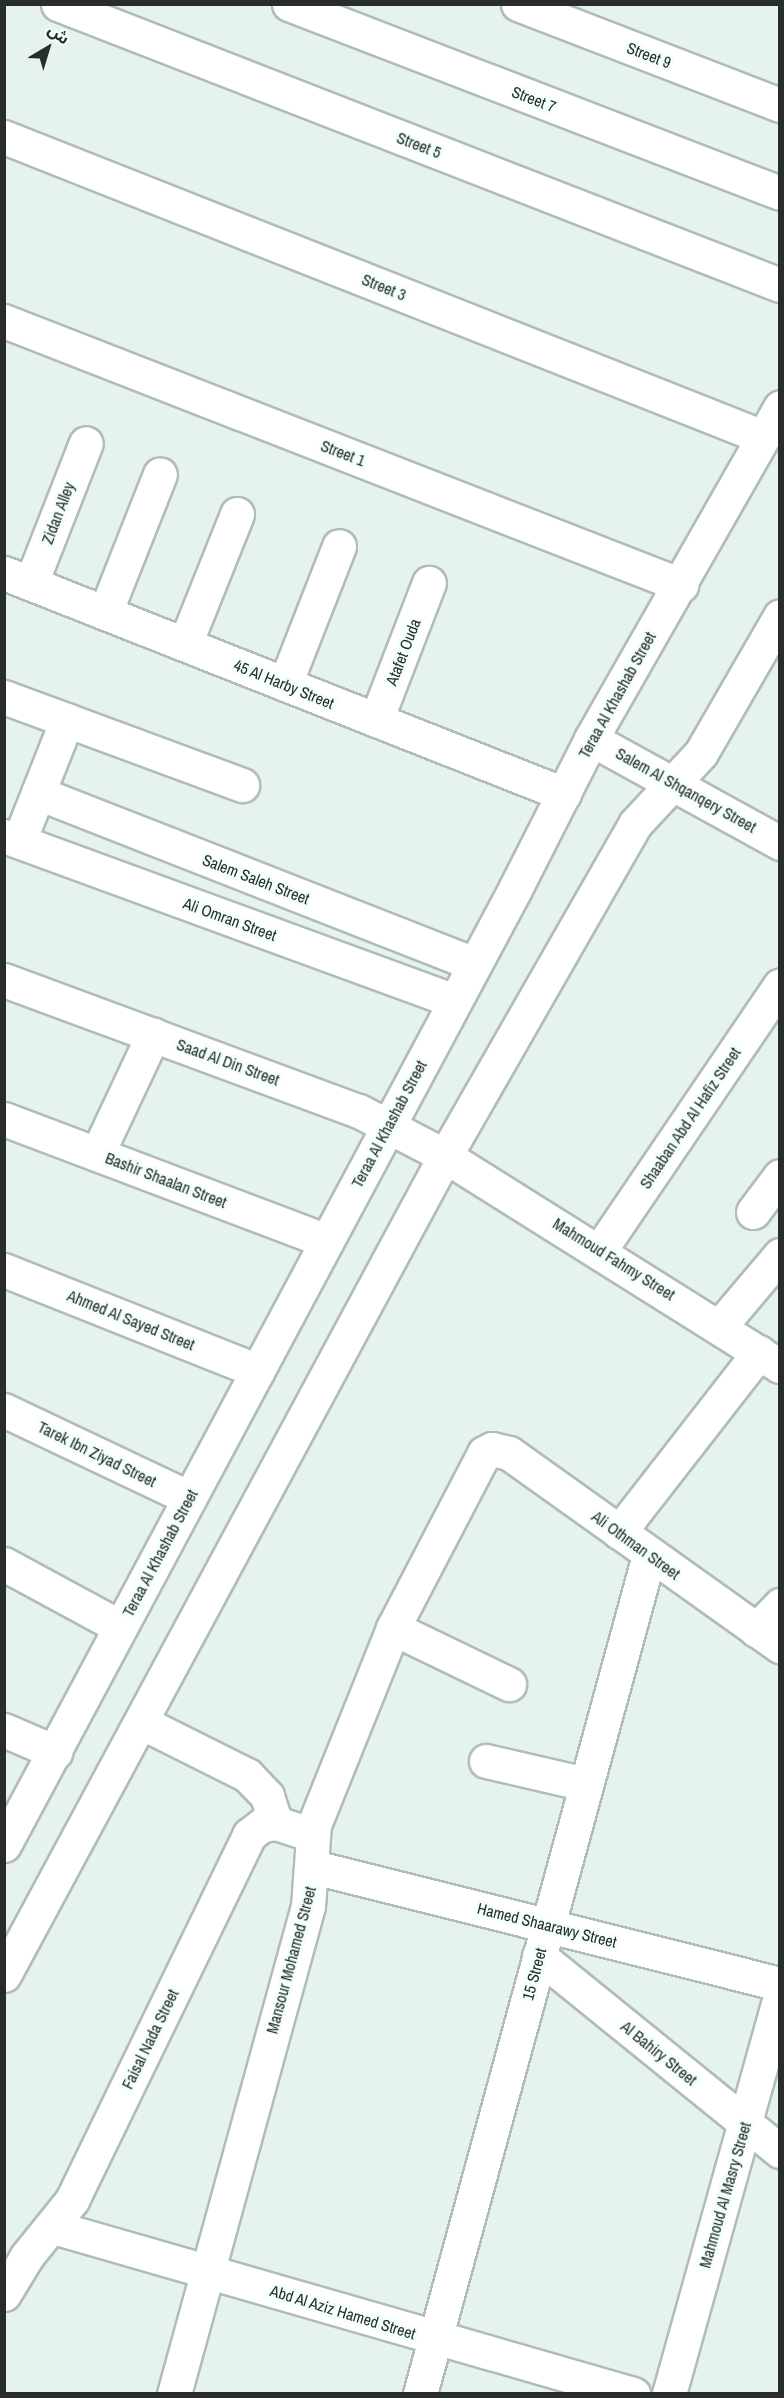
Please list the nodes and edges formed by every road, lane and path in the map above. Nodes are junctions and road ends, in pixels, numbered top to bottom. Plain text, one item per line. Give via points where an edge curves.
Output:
1 (58, 4) edge
2 (289, 4) edge
3 (518, 4) edge
4 (780, 105) edge
5 (4, 137) edge
6 (780, 193) edge
7 (780, 285) edge
8 (4, 321) edge
9 (780, 407) edge
10 (763, 437) junction
11 (86, 443) dead end
12 (160, 474) dead end
13 (237, 514) dead end
14 (339, 546) dead end
15 (18, 578) edge
16 (429, 584) dead end
17 (681, 585) junction
18 (105, 613) junction
19 (780, 616) edge
20 (185, 644) junction
21 (285, 684) junction
22 (4, 697) edge
23 (67, 720) junction
24 (376, 720) junction
25 (591, 739) junction
26 (676, 783) junction
27 (242, 784) dead end
28 (38, 793) junction
29 (564, 794) junction
30 (12, 839) edge
31 (780, 843) edge
32 (475, 964) junction
33 (4, 980) edge
34 (780, 985) edge
35 (455, 1001) junction
36 (153, 1035) junction
37 (4, 1119) edge
38 (388, 1125) junction
39 (97, 1154) junction
40 (445, 1156) junction
41 (780, 1176) edge
42 (753, 1212) dead end
43 (327, 1240) junction
44 (600, 1250) junction
45 (780, 1255) edge
46 (4, 1270) edge
47 (720, 1326) junction
48 (769, 1359) edge
49 (258, 1371) junction
50 (4, 1410) edge
51 (492, 1449) joint
52 (189, 1498) junction
53 (619, 1532) junction
54 (649, 1555) junction
55 (4, 1564) edge
56 (780, 1605) edge
57 (120, 1627) junction
58 (393, 1628) junction
59 (768, 1638) edge
60 (509, 1684) dead end
61 (141, 1722) junction
62 (4, 1730) edge
63 (55, 1752) junction
64 (486, 1761) dead end
65 (586, 1784) junction
66 (276, 1823) junction
67 (313, 1835) junction
68 (4, 1845) edge
69 (314, 1867) junction
70 (548, 1925) junction
71 (539, 1956) junction
72 (4, 1975) edge
73 (780, 1984) edge
74 (780, 1996) edge
75 (745, 2122) junction
76 (780, 2151) edge
77 (53, 2227) junction
78 (205, 2270) junction
79 (4, 2294) edge
80 (435, 2339) junction
81 (174, 2394) edge
82 (420, 2394) edge
83 (633, 2394) edge
84 (669, 2394) edge

1 - 7 street, Street 5
2 - 6 street, Street 7
3 - 4 street, Street 9
5 - 10 street, Street 3
8 - 17 street, Street 1
9 - 10 street, Teraa Al Khashab Street
10 - 17 street, Teraa Al Khashab Street
11 - 15 street, Zidan Alley
12 - 18 street
13 - 20 street
14 - 21 street
15 - 18 street, 45 Al Harby Street
16 - 24 street, Atafet Ouda
17 - 25 street, Teraa Al Khashab Street
18 - 20 street, 45 Al Harby Street
19 - 26 street via 724,716
20 - 21 street, 45 Al Harby Street
21 - 24 street, 45 Al Harby Street
22 - 23 street
23 - 27 street
23 - 28 street
24 - 29 street, 45 Al Harby Street
25 - 26 street, Salem Al Shqanqery Street
25 - 29 street, Teraa Al Khashab Street
26 - 31 street, Salem Al Shqanqery Street
26 - 40 street via 634,824
28 - 30 street
28 - 32 street, Salem Saleh Street
29 - 32 street, Teraa Al Khashab Street
30 - 35 street, Ali Omran Street
32 - 35 street, Teraa Al Khashab Street
33 - 36 street, Saad Al Din Street
34 - 44 street, Shaaban Abd Al Hafiz Street
35 - 38 street, Teraa Al Khashab Street
36 - 38 street, Saad Al Din Street
36 - 39 street
37 - 39 street, Bashir Shaalan Street
38 - 40 street, Saad Al Din Street
38 - 43 street, Teraa Al Khashab Street
39 - 43 street, Bashir Shaalan Street
40 - 44 street, Mahmoud Fahmy Street
40 - 61 street
41 - 42 street
43 - 49 street, Teraa Al Khashab Street
44 - 47 street, Mahmoud Fahmy Street
45 - 47 street
46 - 49 street, Ahmed Al Sayed Street
47 - 48 street, Mahmoud Fahmy Street
48 - 53 street
49 - 52 street, Teraa Al Khashab Street
50 - 52 street, Tarek Ibn Ziyad Street
51 - 53 street, Ali Othman Street via 509,1453
51 - 58 street, Mansour Mohamed Street via 484,1454
52 - 57 street, Teraa Al Khashab Street
53 - 54 street, Ali Othman Street
54 - 59 street, Ali Othman Street
54 - 65 street, 15 Street
55 - 57 street
56 - 59 street
57 - 63 street, Teraa Al Khashab Street
58 - 60 street
58 - 67 street, Mansour Mohamed Street
61 - 66 street via 247,1775 267,1796
61 - 72 street
62 - 63 street
63 - 68 street, Teraa Al Khashab Street
64 - 65 street
65 - 70 street, 15 Street
66 - 67 street
66 - 77 street, Faisal Nada Street via 255,1829 245,1842 72,2200
67 - 69 street, Mansour Mohamed Street
69 - 70 street, Hamed Shaarawy Street
69 - 78 street, Mansour Mohamed Street via 308,1906
70 - 71 street, 15 Street
70 - 73 street, Hamed Shaarawy Street
71 - 75 street, Al Bahiry Street
71 - 80 street, 15 Street
74 - 75 street, Mahmoud Al Masry Street
75 - 76 street, Al Bahiry Street
75 - 84 street, Mahmoud Al Masry Street
77 - 78 street, Abd Al Aziz Hamed Street
77 - 79 street, Faisal Nada Street via 27,2256
78 - 80 street, Abd Al Aziz Hamed Street
78 - 81 street, Mansour Mohamed Street
80 - 82 street, 15 Street
80 - 83 street, Abd Al Aziz Hamed Street

